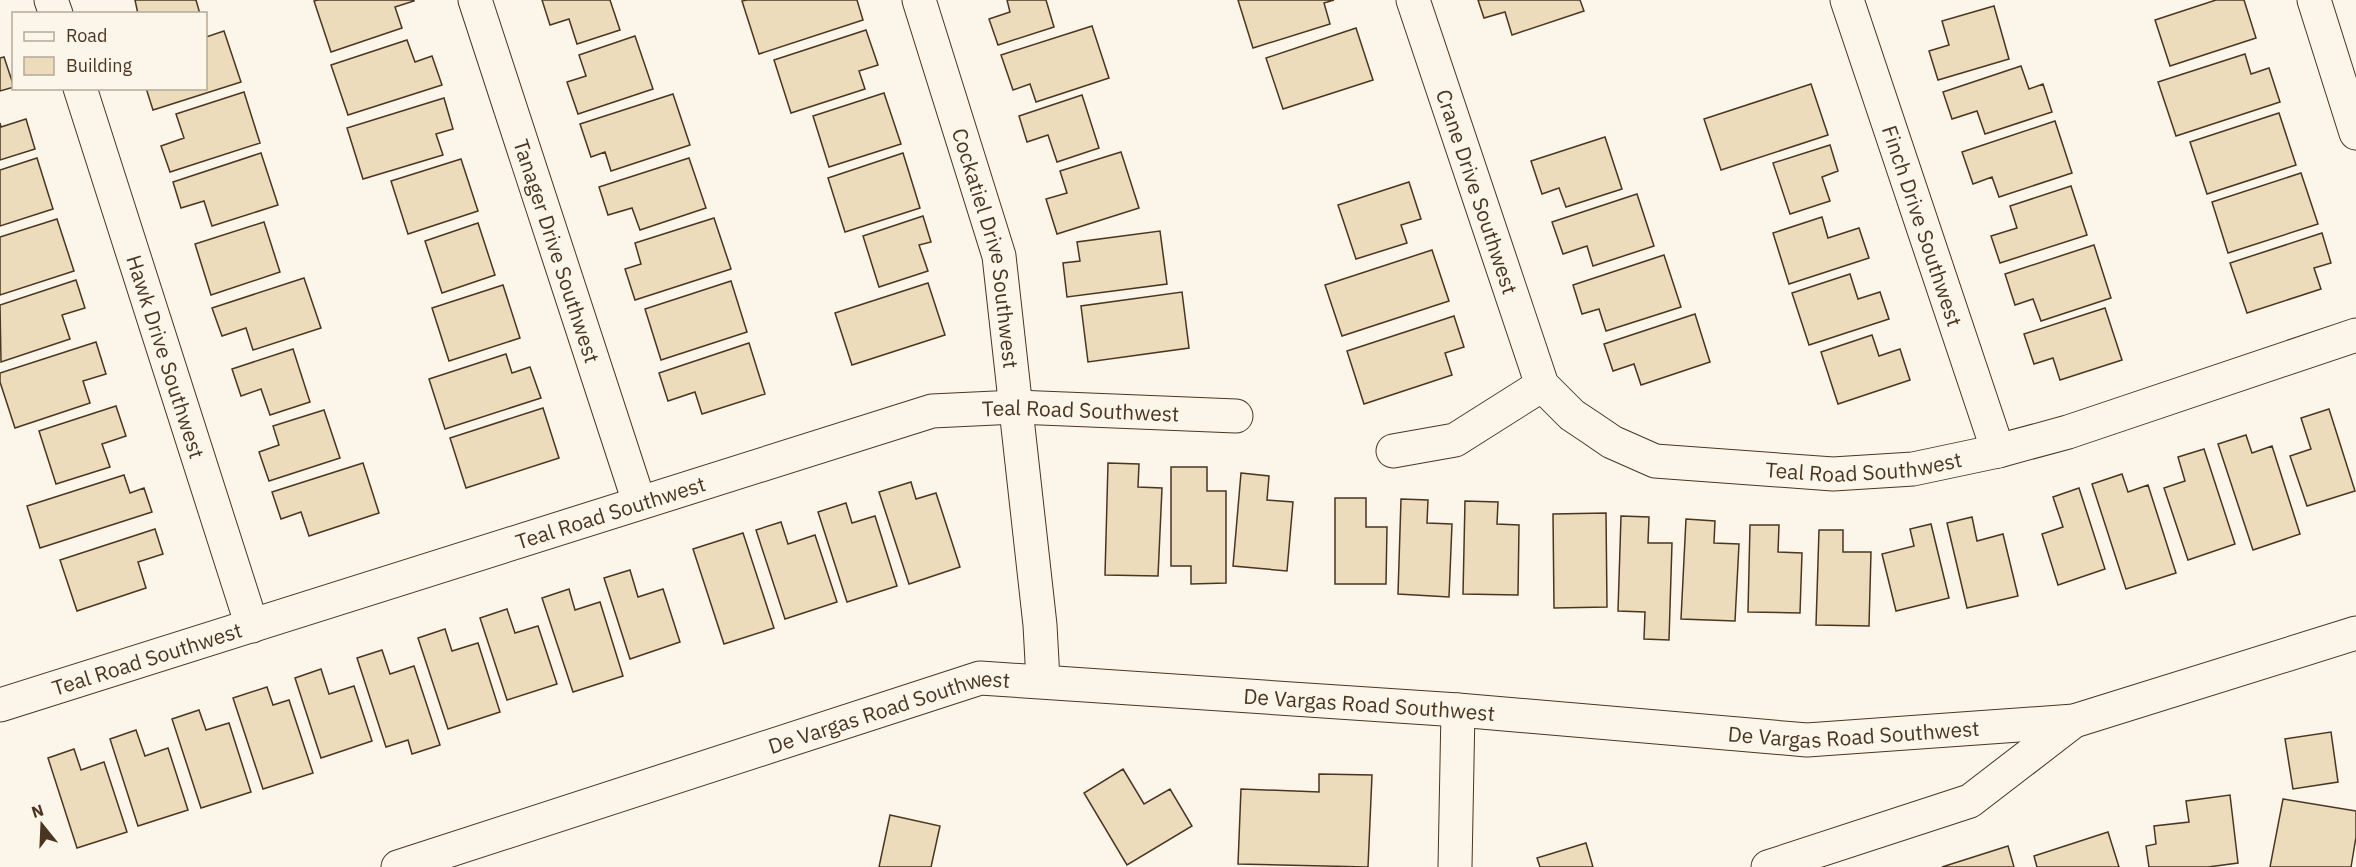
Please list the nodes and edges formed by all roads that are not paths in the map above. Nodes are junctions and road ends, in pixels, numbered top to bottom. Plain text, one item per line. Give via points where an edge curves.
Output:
1 (476, 0) edge
2 (919, 0) edge
3 (1413, 0) edge
4 (1847, 0) edge
5 (2314, 0) edge
6 (81, 90) edge
7 (2356, 133) edge
8 (2356, 335) edge
9 (1542, 386) junction
10 (1016, 407) junction
11 (1236, 416) dead end
12 (1393, 451) dead end
13 (1998, 451) junction
14 (639, 502) junction
15 (252, 626) junction
16 (2356, 633) edge
17 (1043, 680) junction
18 (0, 705) edge
19 (1458, 710) junction
20 (2074, 721) junction
21 (398, 867) edge
22 (1455, 867) edge
23 (1768, 867) edge

1 - 14 street, Tanager Drive Southwest
2 - 10 street, Cockatiel Drive Southwest via 999,256
3 - 9 street, Crane Drive Southwest
4 - 13 street, Finch Drive Southwest
5 - 7 street
6 - 15 street, Hawk Drive Southwest
8 - 13 street, Teal Road Southwest via 2068,432
9 - 12 street via 1455,440
9 - 13 street, Teal Road Southwest via 1590,428 1655,461 1833,474 1913,468
10 - 11 street, Teal Road Southwest
10 - 14 street, Teal Road Southwest via 932,411
10 - 17 street, Cockatiel Drive Southwest
14 - 15 street, Teal Road Southwest
15 - 18 street, Teal Road Southwest
16 - 20 street, De Vargas Road Southwest
17 - 19 street, De Vargas Road Southwest
17 - 21 street, De Vargas Road Southwest via 980,678
19 - 20 street, De Vargas Road Southwest via 1807,740
19 - 22 street
20 - 23 street via 1970,801

